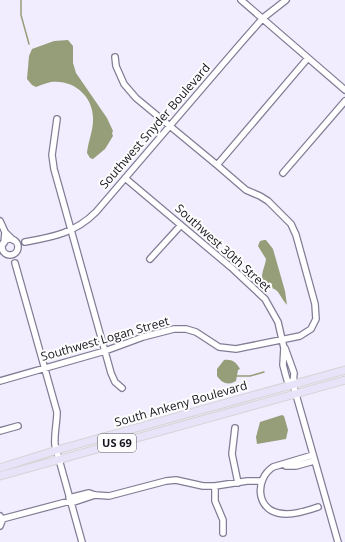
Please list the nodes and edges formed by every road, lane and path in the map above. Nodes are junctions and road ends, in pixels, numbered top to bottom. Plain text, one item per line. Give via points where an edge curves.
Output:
1 (241, 0) edge
2 (286, 0) edge
3 (263, 18) junction
4 (115, 57) dead end
5 (308, 58) junction
6 (345, 90) edge
7 (345, 101) edge
8 (57, 119) dead end
9 (170, 126) junction
10 (217, 165) junction
11 (283, 173) dead end
12 (125, 178) junction
13 (0, 221) edge
14 (181, 225) junction
15 (71, 230) junction
16 (5, 232) junction
17 (14, 240) junction
18 (25, 242) junction
19 (2, 248) edge
20 (17, 250) junction
21 (10, 255) junction
22 (150, 259) dead end
23 (15, 263) junction
24 (283, 339) junction
25 (105, 351) junction
26 (44, 368) junction
27 (345, 370) edge
28 (345, 380) edge
29 (0, 381) edge
30 (293, 384) junction
31 (122, 388) dead end
32 (295, 393) junction
33 (18, 426) dead end
34 (235, 428) dead end
35 (0, 431) edge
36 (57, 450) junction
37 (313, 458) junction
38 (59, 459) junction
39 (0, 468) edge
40 (0, 476) edge
41 (261, 481) junction
42 (238, 483) junction
43 (215, 486) junction
44 (70, 500) junction
45 (318, 507) dead end
46 (1, 517) edge
47 (0, 526) edge
48 (223, 533) dead end
49 (82, 542) edge
50 (338, 542) edge

1 - 3 street
2 - 3 street, Southwest Snyder Boulevard
3 - 5 street
3 - 9 street, Southwest Snyder Boulevard
4 - 9 street, Southwest Logan Street via 118,72 129,91
5 - 6 street
5 - 10 street
7 - 11 street
8 - 15 street via 52,162
9 - 10 street, Southwest Logan Street
9 - 12 street, Southwest Snyder Boulevard
10 - 24 street, Southwest Logan Street via 246,190 268,202 294,229 315,304 316,319 305,334
12 - 14 street, Southwest 30th Street
12 - 15 street, Southwest Snyder Boulevard via 91,217
13 - 16 street
14 - 22 street
14 - 24 street, Southwest 30th Street via 262,295 274,314
15 - 18 street, Southwest Snyder Boulevard
15 - 25 street
16 - 17 street
16 - 19 street
17 - 18 street, Southwest Snyder Boulevard
17 - 19 street via 8,240
17 - 20 street
18 - 20 street, Southwest Snyder Boulevard
19 - 21 street
20 - 21 street, Southwest Snyder Boulevard
20 - 23 street
21 - 23 street
23 - 26 street
24 - 25 street, Southwest Logan Street via 231,350 219,347 196,332 174,329
24 - 30 street, Southwest 30th Street via 283,365 287,380
25 - 26 street, Southwest Logan Street
25 - 31 street via 114,379
26 - 29 street, Southwest Logan Street
26 - 36 street via 56,412 54,435
27 - 30 main road, South Ankeny Boulevard / US 69
28 - 32 main road, South Ankeny Boulevard / US 69
30 - 32 street, Southwest 30th Street
30 - 36 main road, South Ankeny Boulevard / US 69
32 - 37 street, Southwest 30th Street
32 - 38 main road, South Ankeny Boulevard / US 69
33 - 35 street
34 - 42 street via 232,454
36 - 38 street
36 - 39 main road, South Ankeny Boulevard / US 69
37 - 41 street via 296,466 273,467
37 - 50 street, Southwest 30th Street
38 - 40 main road, South Ankeny Boulevard / US 69
38 - 44 street
41 - 42 street
41 - 45 street via 263,502 272,511 288,514
42 - 43 street
43 - 44 street via 176,480 109,496 86,493
43 - 48 street via 216,501 223,520
44 - 46 street
44 - 49 street
46 - 47 street

